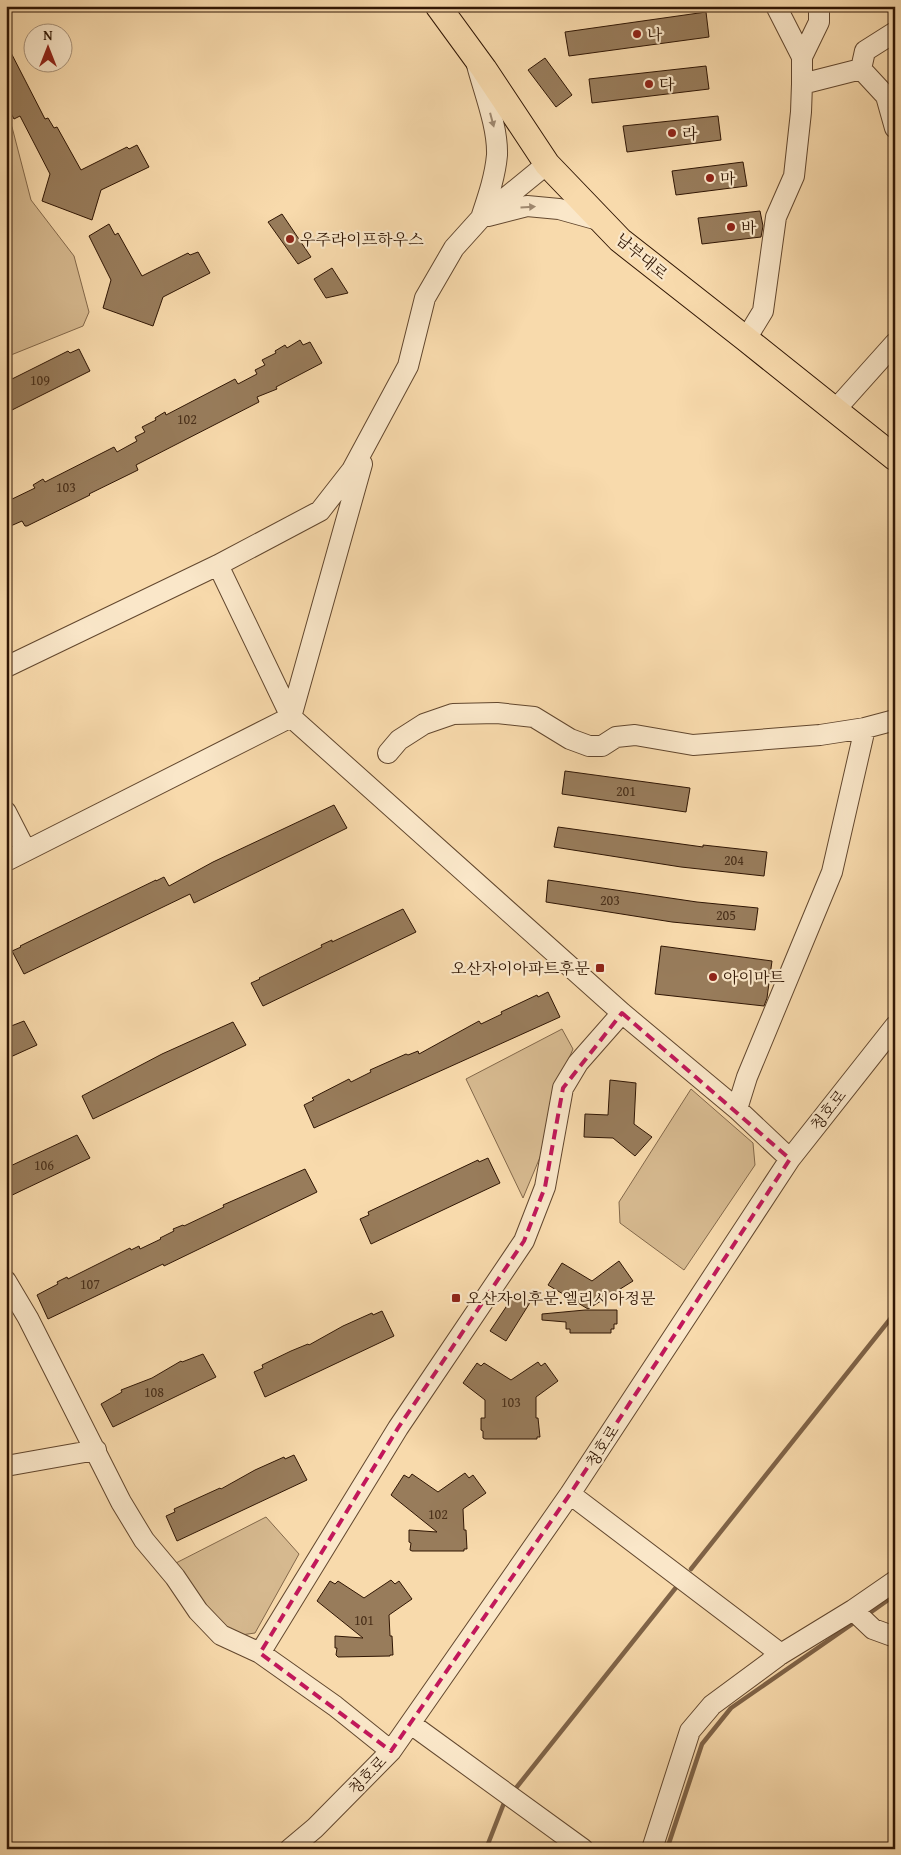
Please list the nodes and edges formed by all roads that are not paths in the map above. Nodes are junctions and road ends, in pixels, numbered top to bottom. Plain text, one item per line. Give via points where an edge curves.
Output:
1 (438, 6) edge
2 (776, 6) edge
3 (819, 6) edge
4 (895, 32) edge
5 (474, 56) junction
6 (802, 57) junction
7 (861, 68) junction
8 (802, 84) junction
9 (895, 128) edge
10 (547, 164) junction
11 (481, 218) junction
12 (602, 222) junction
13 (746, 339) junction
14 (895, 343) edge
15 (835, 410) junction
16 (368, 440) junction
17 (895, 458) edge
18 (320, 511) junction
19 (345, 523) junction
20 (218, 565) junction
21 (6, 667) edge
22 (291, 717) junction
23 (895, 720) edge
24 (865, 728) junction
25 (388, 753) dead end
26 (6, 812) edge
27 (26, 851) junction
28 (6, 861) edge
29 (622, 1013) junction
30 (895, 1026) edge
31 (737, 1109) junction
32 (790, 1159) junction
33 (6, 1281) edge
34 (96, 1450) junction
35 (6, 1466) edge
36 (570, 1494) junction
37 (895, 1581) edge
38 (853, 1611) junction
39 (895, 1637) edge
40 (260, 1653) junction
41 (781, 1654) junction
42 (411, 1724) junction
43 (391, 1751) junction
44 (290, 1849) edge
45 (583, 1849) edge
46 (652, 1849) edge

1 - 5 main road, 남부대로
2 - 6 street
3 - 6 street via 819,22
4 - 7 street via 866,50
5 - 10 main road, 남부대로
5 -> 11 street via 494,128 497,153 493,181
6 - 8 street
7 - 8 street
7 - 9 street via 886,96
8 - 13 street via 794,176 776,217 763,311
10 - 11 street
10 - 12 main road, 남부대로
11 -> 12 street via 526,206 559,208
11 - 16 street via 454,248 425,298 408,366
12 - 13 main road, 남부대로 via 620,240
13 - 15 main road, 남부대로
14 - 15 street
15 - 17 main road, 남부대로
16 - 18 street via 352,470
16 - 19 street
18 - 19 street
18 - 20 street
19 - 22 street
20 - 21 street
20 - 22 street
22 - 27 street
22 - 29 street
23 - 24 street
24 - 25 street via 820,735 693,745 635,735 616,737 602,746 589,746 570,740 534,717 497,713 453,714 424,724 399,740
24 - 31 street via 832,872
26 - 27 street
27 - 28 street
29 - 31 street
29 - 40 street via 578,1062 563,1088 544,1187 524,1241 398,1428
30 - 32 street, 청호로
31 - 32 street
32 - 36 street, 청호로
33 - 34 street
34 - 35 street
34 - 40 street via 144,1540 198,1611 221,1635
36 - 41 street
36 - 42 street, 청호로
37 - 38 street
38 - 39 street via 873,1629
38 - 41 street
40 - 43 street
41 - 46 street via 712,1705 690,1731
42 - 43 street, 청호로
42 - 45 street
43 - 44 street, 청호로 via 316,1828

